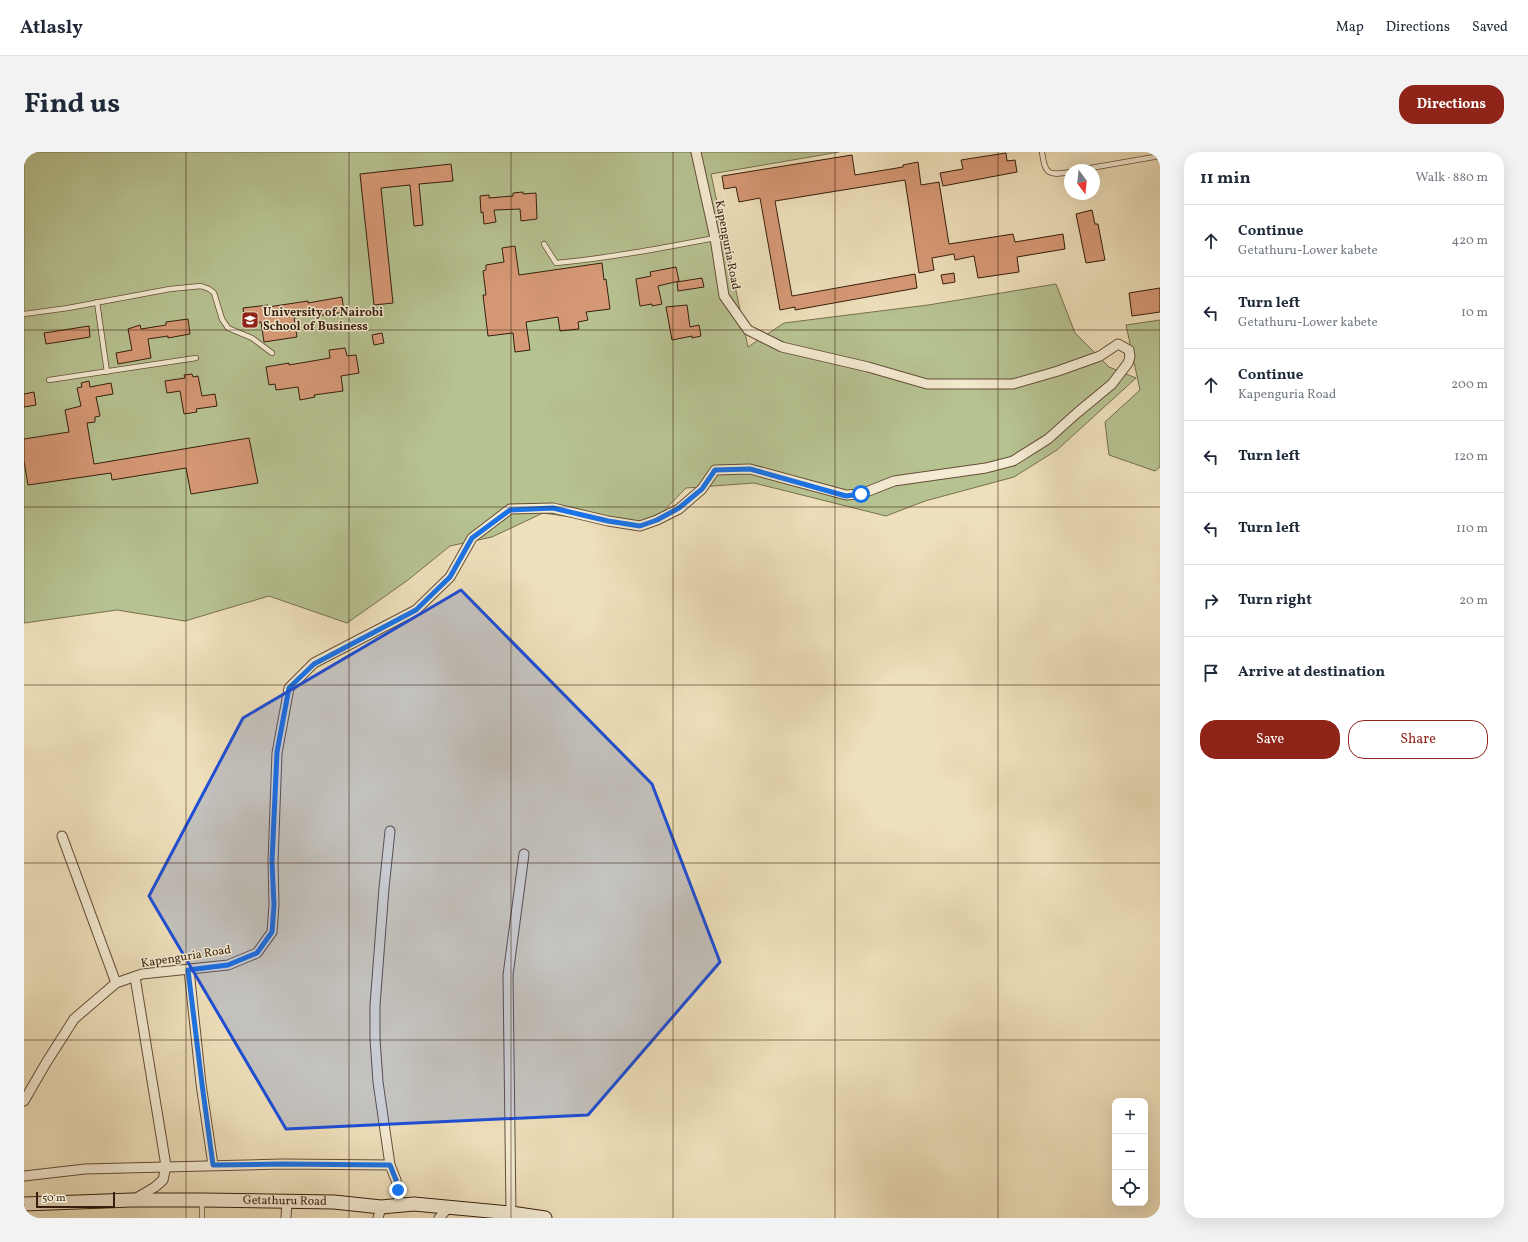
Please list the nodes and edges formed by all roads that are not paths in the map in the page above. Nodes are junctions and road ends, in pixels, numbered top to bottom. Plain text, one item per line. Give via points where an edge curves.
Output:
1 (696, 152) edge
2 (1042, 152) edge
3 (1160, 156) edge
4 (1100, 166) edge
5 (1064, 173) edge
6 (715, 238) junction
7 (544, 244) dead end
8 (97, 302) junction
9 (24, 314) edge
10 (272, 353) dead end
11 (196, 358) dead end
12 (107, 372) junction
13 (49, 380) dead end
14 (390, 831) dead end
15 (62, 836) dead end
16 (524, 854) dead end
17 (188, 970) junction
18 (134, 977) junction
19 (116, 983) junction
20 (24, 1101) edge
21 (213, 1165) junction
22 (390, 1165) junction
23 (166, 1166) junction
24 (24, 1176) edge
25 (132, 1200) junction
26 (202, 1200) junction
27 (287, 1201) junction
28 (24, 1204) edge
29 (400, 1206) junction
30 (448, 1208) junction
31 (380, 1212) edge
32 (511, 1213) junction
33 (480, 1214) edge
34 (202, 1218) edge
35 (286, 1218) edge
36 (439, 1218) edge
37 (544, 1218) edge

1 - 6 street, Kapenguria Road
2 - 5 lane via 1044,166 1048,172
3 - 4 lane
6 - 7 lane via 629,254 556,263
6 - 17 street, Kapenguria Road via 724,296 748,330 782,347 927,384 1013,384 1100,356 1118,344 1129,350 1130,357 1112,384 1048,439 1013,461 986,468 894,481 861,494 846,496 750,469 715,470 702,489 679,508 640,526 553,508 510,510 472,538 450,577 416,610 314,664 289,688 277,752 272,932 257,953 228,965
8 - 9 lane
8 - 10 lane via 201,286 214,293 222,319 228,328 252,338
8 - 12 lane
11 - 12 lane
12 - 13 lane
14 - 22 street via 375,1005 375,1039 378,1082
15 - 19 street
16 - 32 street via 508,975
17 - 18 street, Kapenguria Road
17 - 21 street
18 - 19 street, Kapenguria Road
18 - 23 street
19 - 20 street, Kapenguria Road via 74,1019
21 - 22 street
21 - 23 street
22 - 29 street via 396,1180
23 - 24 street via 85,1169
23 - 25 street via 164,1180
25 - 26 main road, Getathuru Road
25 - 28 main road, Getathuru Road
26 - 27 main road, Getathuru Road
26 - 34 lane
27 - 31 main road, Getathuru Road via 334,1202
27 - 35 street
29 - 30 main road, Getathuru Road via 414,1204
29 - 31 main road, Getathuru Road
30 - 33 main road, Getathuru Road
30 - 36 street
32 - 33 main road, Getathuru Road
32 - 37 main road, Getathuru Road

